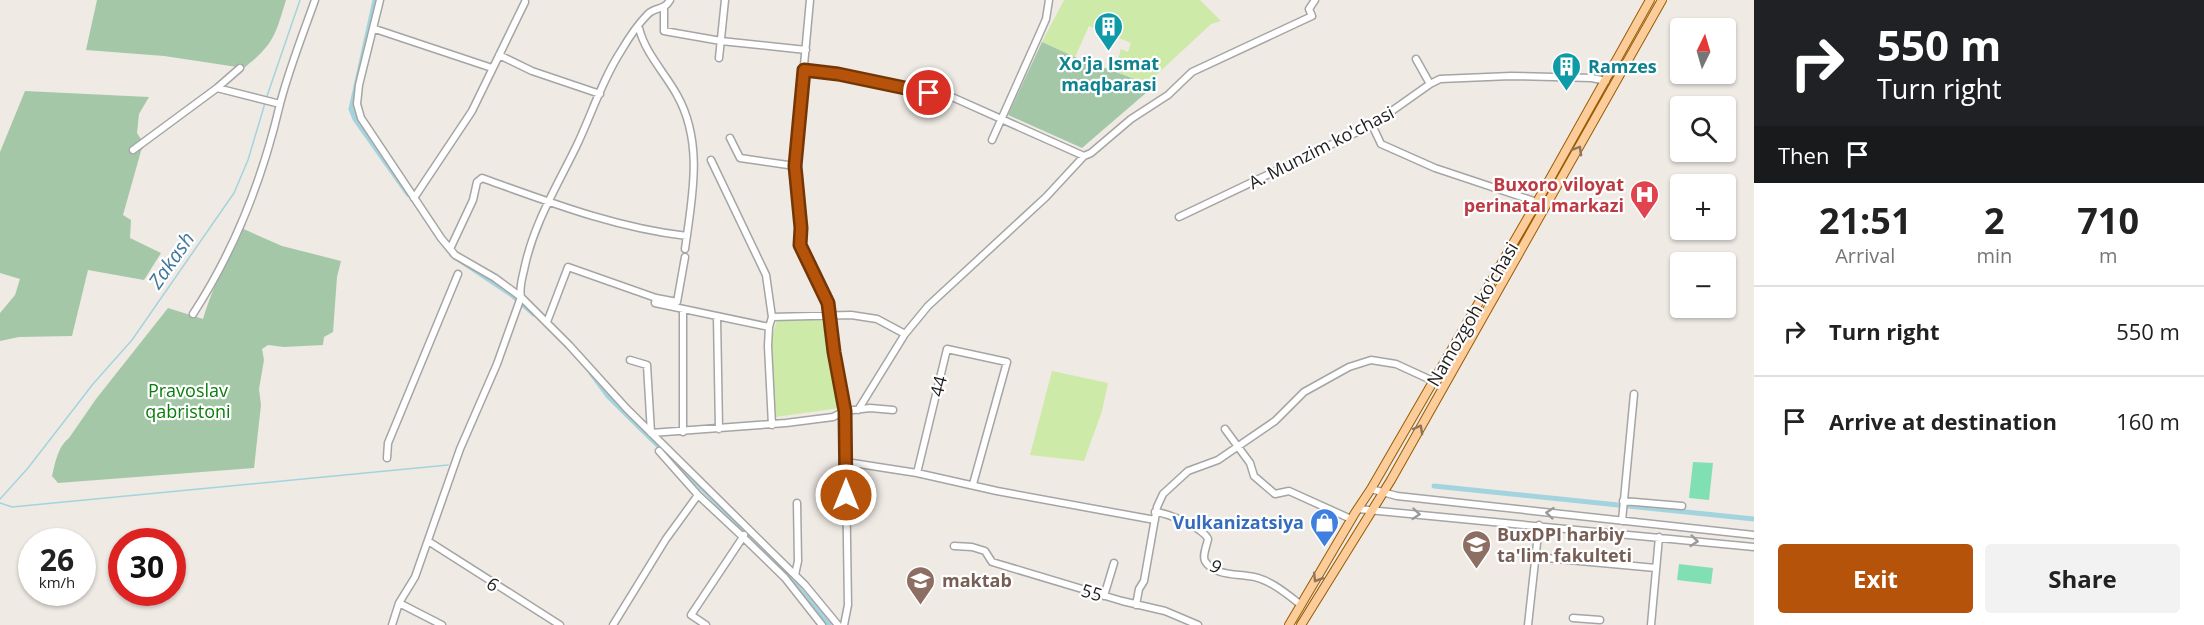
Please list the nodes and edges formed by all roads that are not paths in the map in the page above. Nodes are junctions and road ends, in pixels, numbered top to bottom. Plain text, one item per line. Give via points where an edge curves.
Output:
1 (315, 0) edge
2 (380, 0) edge
3 (670, 0) edge
4 (725, 0) edge
5 (810, 0) edge
6 (1049, 0) edge
7 (1316, 0) edge
8 (1650, 0) edge
9 (1662, 0) edge
10 (525, 2) dead end
11 (664, 8) junction
12 (639, 28) junction
13 (375, 29) junction
14 (721, 41) junction
15 (806, 50) junction
16 (499, 55) junction
17 (719, 58) dead end
18 (1416, 58) dead end
19 (240, 68) dead end
20 (492, 68) junction
21 (804, 70) junction
22 (1605, 81) junction
23 (1430, 84) junction
24 (217, 88) junction
25 (600, 94) junction
26 (280, 104) junction
27 (1001, 118) junction
28 (1372, 125) junction
29 (730, 138) dead end
30 (992, 140) dead end
31 (133, 150) dead end
32 (1084, 156) junction
33 (711, 160) dead end
34 (795, 166) junction
35 (414, 198) junction
36 (547, 201) junction
37 (1535, 206) junction
38 (1179, 217) dead end
39 (1539, 218) junction
40 (687, 236) junction
41 (450, 249) junction
42 (685, 249) dead end
43 (685, 257) dead end
44 (458, 274) dead end
45 (656, 298) junction
46 (520, 301) junction
47 (683, 309) junction
48 (193, 314) dead end
49 (830, 315) junction
50 (772, 316) junction
51 (717, 317) junction
52 (547, 322) junction
53 (769, 327) junction
54 (905, 334) junction
55 (630, 360) dead end
56 (1433, 381) junction
57 (1634, 394) dead end
58 (858, 410) junction
59 (893, 410) dead end
60 (845, 411) junction
61 (772, 425) junction
62 (719, 429) junction
63 (1225, 429) dead end
64 (683, 432) junction
65 (651, 433) junction
66 (1239, 446) junction
67 (659, 451) dead end
68 (387, 458) dead end
69 (846, 462) junction
70 (917, 473) junction
71 (973, 484) junction
72 (1371, 489) junction
73 (1383, 492) junction
74 (698, 495) junction
75 (797, 503) dead end
76 (1623, 504) junction
77 (1682, 506) dead end
78 (1358, 509) junction
79 (1371, 510) junction
80 (1155, 516) junction
81 (1351, 519) junction
82 (1622, 521) junction
83 (1539, 525) junction
84 (1669, 526) junction
85 (745, 534) junction
86 (1754, 535) edge
87 (1659, 537) junction
88 (1668, 538) junction
89 (428, 541) junction
90 (954, 546) dead end
91 (1754, 547) edge
92 (1535, 557) junction
93 (1114, 563) dead end
94 (1656, 568) junction
95 (795, 575) junction
96 (1104, 596) junction
97 (399, 603) junction
98 (1301, 604) junction
99 (1136, 605) junction
100 (1573, 618) dead end
101 (1600, 620) dead end
102 (1588, 622) edge
103 (392, 625) edge
104 (442, 625) edge
105 (560, 625) edge
106 (613, 625) edge
107 (706, 625) edge
108 (822, 625) edge
109 (838, 625) edge
110 (844, 625) edge
111 (1198, 625) edge
112 (1289, 625) edge
113 (1301, 625) edge
114 (1528, 625) edge
115 (1651, 625) edge

1 - 26 street
2 - 13 street
3 - 11 street
4 - 14 street
5 - 15 street
6 - 27 street via 1046,19
7 - 32 street via 1309,9 1312,16 1192,72 1168,95
8 - 22 main road, Namozgoh ko'chasi
39 -> 9 main road, Namozgoh ko'chasi
10 - 16 street
11 - 12 street via 649,13
11 - 14 street via 664,31
12 - 25 street via 621,51
12 - 40 street via 641,40 678,98 691,134 695,163
13 - 20 street
13 - 35 street via 357,104
14 - 15 street
14 - 17 street
15 - 21 street
16 - 20 street
16 - 25 street via 532,71
18 - 23 street
19 - 24 street
20 - 35 street via 472,111
21 - 27 street via 952,98
21 - 34 street
22 - 23 street, A. Munzim ko'chasi via 1511,76
22 - 37 main road, Namozgoh ko'chasi
23 - 28 street, A. Munzim ko'chasi
24 - 26 street
24 - 31 street
25 - 36 street
26 - 48 street via 274,132 231,246
27 - 30 street
27 - 32 street
28 - 37 street via 1381,144
28 - 38 street, A. Munzim ko'chasi
29 - 34 street via 741,158
32 - 54 street via 1046,197 928,306
33 - 50 street via 766,275
34 - 49 street via 800,245
35 - 41 street
36 - 40 street via 627,225
36 - 41 street via 482,178
36 - 46 street via 526,261
37 - 39 main road
37 - 56 main road, Namozgoh ko'chasi
73 -> 39 main road, Namozgoh ko'chasi
40 - 42 street
41 - 46 street via 495,278
43 - 45 street via 677,302
44 - 68 street via 388,442
45 - 47 street via 655,303
45 - 52 street via 568,267
46 - 52 street
46 - 89 street via 460,449
47 - 51 street
47 - 64 street
49 - 50 street
49 - 54 street via 877,319
49 - 60 street
50 - 53 street
51 - 53 street
51 - 62 street
52 - 65 street
53 - 61 street
54 - 58 street
55 - 65 street via 647,365
56 - 66 street via 1396,364 1361,362 1304,393 1275,421
56 - 72 main road, Namozgoh ko'chasi
57 - 76 street
58 - 59 street
58 - 60 street
60 - 61 street via 833,417
60 - 69 street
61 - 62 street
62 - 64 street
63 - 66 street
64 - 65 street
65 - 85 street
66 - 80 street via 1218,460 1188,471 1162,494
66 - 81 street via 1254,476 1275,494 1289,491
67 - 74 street
69 - 70 street, 9
69 - 110 street via 848,605
70 - 71 street, 9
70 - 71 street, 44 via 947,349 1007,362
71 - 80 street, 9
72 - 73 street
72 - 78 main road, Namozgoh ko'chasi
73 - 79 main road, Namozgoh ko'chasi
82 -> 73 street
74 - 85 street
74 - 106 street
75 - 95 street
76 - 77 street
76 - 82 street
78 - 79 street
78 - 81 main road, Namozgoh ko'chasi
79 -> 83 street
79 - 113 main road, Namozgoh ko'chasi
80 - 98 street, 9 via 1181,520 1206,534 1204,558 1213,568 1257,578
80 - 99 street
81 -> 98 main road, Namozgoh ko'chasi
82 - 84 street
83 - 87 street
83 - 92 street
84 - 86 street
84 - 88 street
85 - 95 street
85 - 107 street via 692,615
85 - 108 street
87 - 88 street
87 - 94 street
88 -> 91 street
89 - 97 street via 415,577
89 - 105 street, 6
90 - 96 street, 55 via 985,551 992,562
92 - 94 street
92 - 114 street
93 - 96 street
94 - 115 street
95 - 109 street
96 - 99 street, 55
97 - 103 street
97 - 104 street
98 - 112 main road, Namozgoh ko'chasi
99 - 111 street, 55 via 1180,616
100 - 102 street
101 - 102 street

